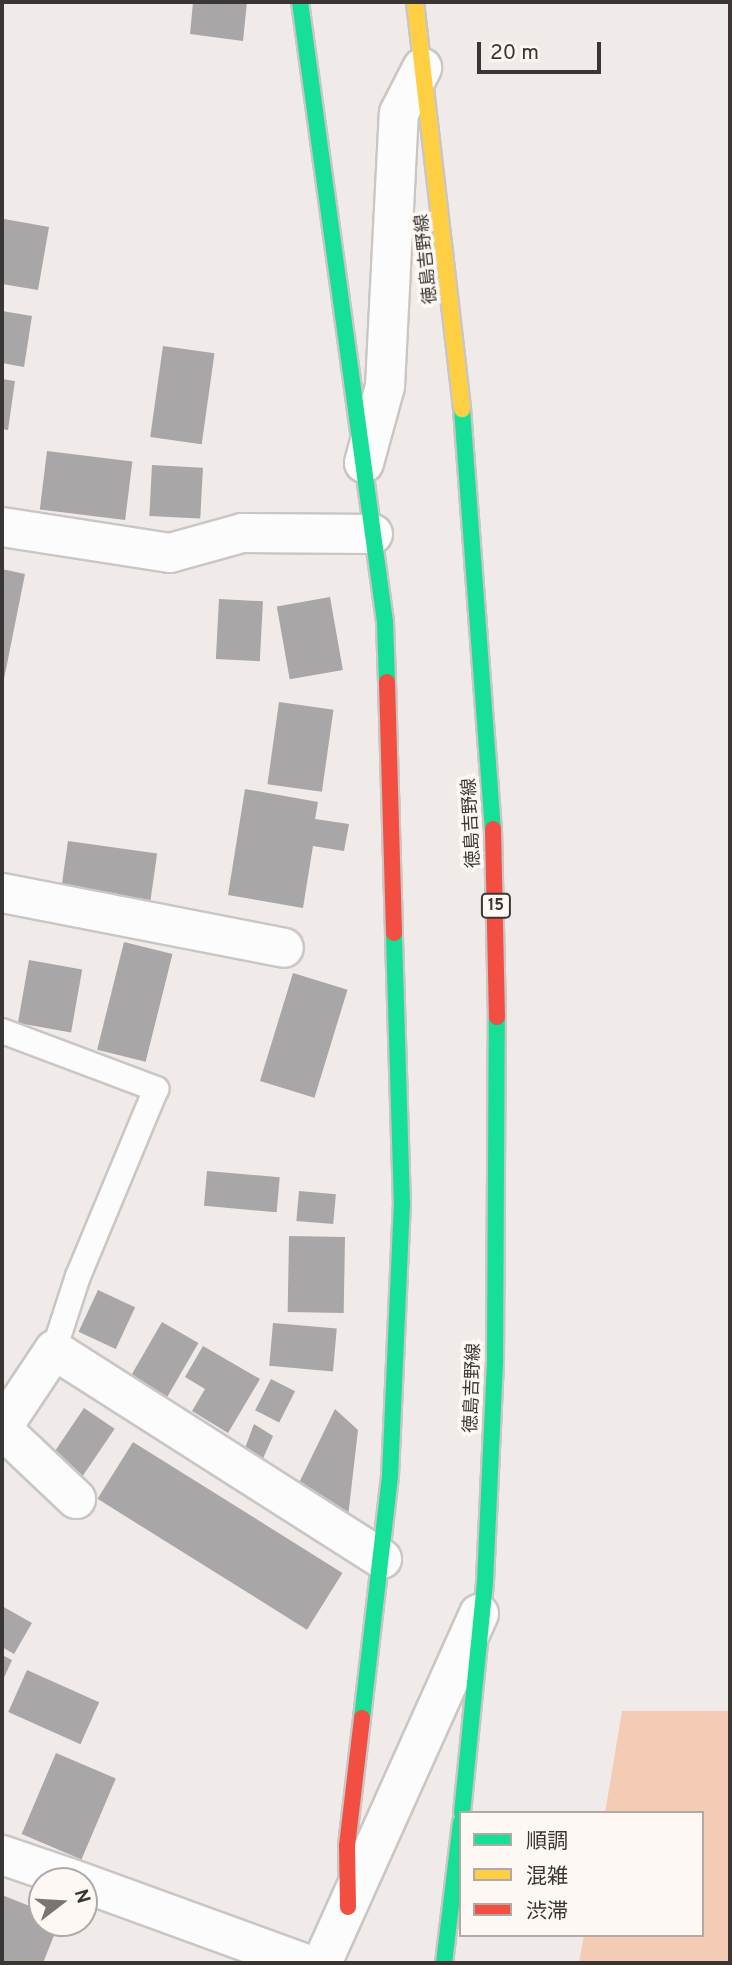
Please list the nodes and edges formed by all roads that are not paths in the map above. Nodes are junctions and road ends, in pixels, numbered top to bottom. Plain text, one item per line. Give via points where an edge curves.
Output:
1 (300, 2) edge
2 (415, 2) edge
3 (422, 68) junction
4 (364, 463) junction
5 (2, 527) edge
6 (373, 534) junction
7 (2, 893) edge
8 (284, 948) dead end
9 (2, 1031) edge
10 (54, 1350) junction
11 (2, 1429) edge
12 (76, 1499) dead end
13 (382, 1559) junction
14 (483, 1603) junction
15 (462, 1811) edge
16 (459, 1839) edge
17 (2, 1855) edge
18 (37, 1867) edge
19 (98, 1888) edge
20 (348, 1906) junction
21 (304, 1963) edge
22 (321, 1963) edge
23 (444, 1963) edge

1 - 4 main road
2 - 3 main road, 徳島吉野線 / 15
3 - 4 street via 400,113 385,386
3 - 14 main road, 徳島吉野線 / 15 via 439,179 471,497 488,717 498,939 495,1362
4 - 6 main road
5 - 6 street via 170,553 243,533
6 - 13 main road via 385,622 402,1206
7 - 8 street
9 - 10 lane via 156,1089 78,1276
10 - 11 street
10 - 13 street
11 - 12 street
13 - 20 main road via 346,1846
14 - 15 main road, 徳島吉野線 / 15
14 - 20 street
16 - 23 main road
17 - 18 street
19 - 21 street
20 - 22 street

